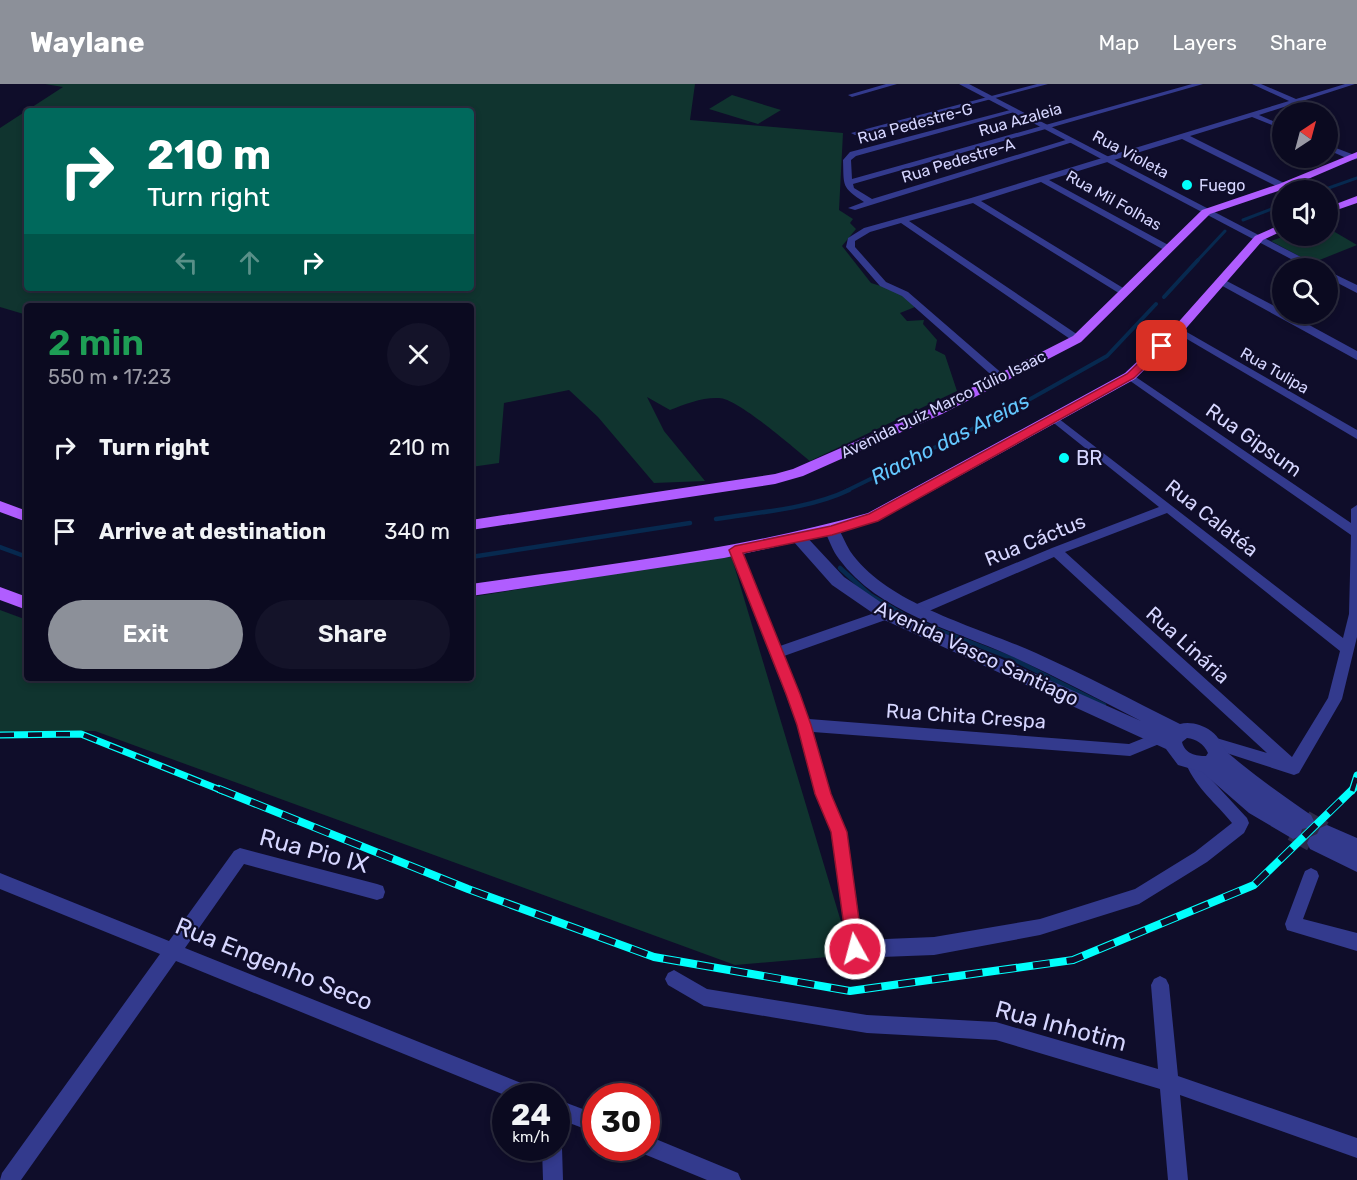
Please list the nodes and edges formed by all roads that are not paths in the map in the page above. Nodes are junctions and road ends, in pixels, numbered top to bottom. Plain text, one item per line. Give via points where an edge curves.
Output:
1 (894, 84) edge
2 (963, 84) edge
3 (1045, 84) edge
4 (1200, 84) edge
5 (1255, 84) edge
6 (1352, 84) edge
7 (852, 95) dead end
8 (990, 98) junction
9 (1297, 102) joint
10 (1272, 109) edge
11 (1014, 111) junction
12 (1253, 115) junction
13 (1272, 123) edge
14 (1044, 126) junction
15 (855, 133) dead end
16 (1183, 136) junction
17 (1072, 141) junction
18 (1338, 151) edge
19 (1355, 157) edge
20 (1106, 159) junction
21 (1042, 179) junction
22 (1272, 180) edge
23 (1298, 180) edge
24 (848, 183) junction
25 (1272, 190) edge
26 (1357, 199) edge
27 (974, 200) junction
28 (870, 202) junction
29 (1338, 206) edge
30 (852, 208) dead end
31 (1206, 212) junction
32 (902, 220) junction
33 (1272, 231) edge
34 (1259, 238) junction
35 (1169, 249) junction
36 (1297, 258) edge
37 (1338, 280) edge
38 (1221, 281) junction
39 (1357, 290) edge
40 (1125, 293) junction
41 (1178, 330) junction
42 (1077, 339) junction
43 (1357, 357) edge
44 (1130, 376) junction
45 (1001, 378) junction
46 (1054, 418) junction
47 (1357, 435) edge
48 (0, 506) edge
49 (1168, 508) junction
50 (1357, 508) edge
51 (24, 516) edge
52 (474, 525) edge
53 (832, 530) junction
54 (1356, 533) edge
55 (798, 537) junction
56 (735, 550) junction
57 (1056, 551) junction
58 (474, 590) edge
59 (0, 593) edge
60 (24, 603) edge
61 (917, 610) junction
62 (886, 614) junction
63 (1347, 649) junction
64 (776, 653) junction
65 (804, 725) junction
66 (1170, 738) junction
67 (1208, 756) junction
68 (1294, 768) junction
69 (1298, 826) tunnel mouth
70 (1357, 848) edge
71 (1357, 863) edge
72 (1311, 876) dead end
73 (0, 881) edge
74 (376, 892) dead end
75 (1357, 942) edge
76 (173, 950) junction
77 (674, 979) dead end
78 (1160, 985) dead end
79 (1169, 1082) junction
80 (497, 1083) edge
81 (1357, 1148) edge
82 (660, 1151) edge
83 (552, 1161) edge
84 (9, 1180) edge
85 (553, 1180) edge
86 (731, 1180) edge
87 (1178, 1180) edge

1 - 7 street
2 - 8 street, Rua Violeta
3 - 8 street
4 - 14 street, Rua Azaleia
5 - 9 street
6 - 9 street
8 - 11 street, Rua Violeta
8 - 15 street
10 - 12 street
11 - 14 street, Rua Violeta
11 - 24 street, Rua Pedestre-G via 853,154 847,160
12 - 13 street
12 - 16 street
14 - 17 street, Rua Violeta
14 - 24 street, Rua Azaleia
16 - 20 street
16 - 22 street
17 - 20 street, Rua Violeta
17 - 28 street, Rua Pedestre-A
18 - 19 street
19 - 23 main road, Avenida Juiz Marco Túlio Isaac
20 - 21 street
20 - 31 street, Rua Violeta
21 - 27 street
21 - 35 street, Rua Mil Folhas
24 - 28 street via 850,189
25 - 31 main road, Avenida Juiz Marco Túlio Isaac
26 - 29 main road
27 - 32 street
27 - 40 street
28 - 30 street, Rua Pedestre-A
31 - 34 street, Rua Violeta
31 - 35 main road, Avenida Juiz Marco Túlio Isaac
32 - 42 street
32 - 45 street via 867,230 850,240 850,246 883,284 905,294
33 - 34 main road
34 - 36 street, Rua Violeta
34 - 38 main road
35 - 40 main road, Avenida Juiz Marco Túlio Isaac
37 - 39 street
38 - 41 main road
38 - 43 street
40 - 42 main road, Avenida Juiz Marco Túlio Isaac
41 - 44 main road
41 - 47 street, Rua Tulipa
42 - 45 main road, Avenida Juiz Marco Túlio Isaac
44 - 46 main road
44 - 54 street, Rua Gipsum
45 - 52 main road, Avenida Juiz Marco Túlio Isaac via 798,473
46 - 49 street, Rua Calatéa
46 - 53 main road via 873,518
48 - 51 main road
49 - 57 street, Rua Cáctus
49 - 63 street, Rua Calatéa
50 - 54 street
53 - 55 main road
53 - 61 street, Avenida Vasco Santiago via 846,559 870,581
54 - 63 street via 1356,614
55 - 56 main road
55 - 62 street, Avenida Vasco Santiago via 838,581
56 - 58 main road
56 - 64 street
57 - 61 street, Rua Cáctus
57 - 68 street, Rua Linária
59 - 60 main road
61 - 66 street, Avenida Vasco Santiago via 1015,650
62 - 64 street
62 - 66 street, Avenida Vasco Santiago
63 - 68 street via 1335,699
64 - 65 street
65 - 66 street, Rua Chita Crespa via 1131,750
65 - 67 street via 823,794 839,832 855,949 934,946 1040,927 1139,896 1201,857 1241,822 1209,791 1197,773
66 - 67 street, Avenida Vasco Santiago via 1180,756
66 - 67 street, Avenida Vasco Santiago via 1185,730 1200,733
67 - 68 street
67 - 69 street, Avenida Vasco Santiago via 1256,807
70 - 71 street via 1322,838
72 - 75 street via 1293,924
73 - 76 street, Rua Engenho Seco
74 - 76 street, Rua Pio IX via 240,856
76 - 80 street, Rua Engenho Seco
76 - 84 street
77 - 79 street, Rua Inhotim via 704,997 855,1022 996,1031
78 - 79 street
79 - 81 street, Rua Inhotim
79 - 87 street
82 - 86 street
83 - 85 street

